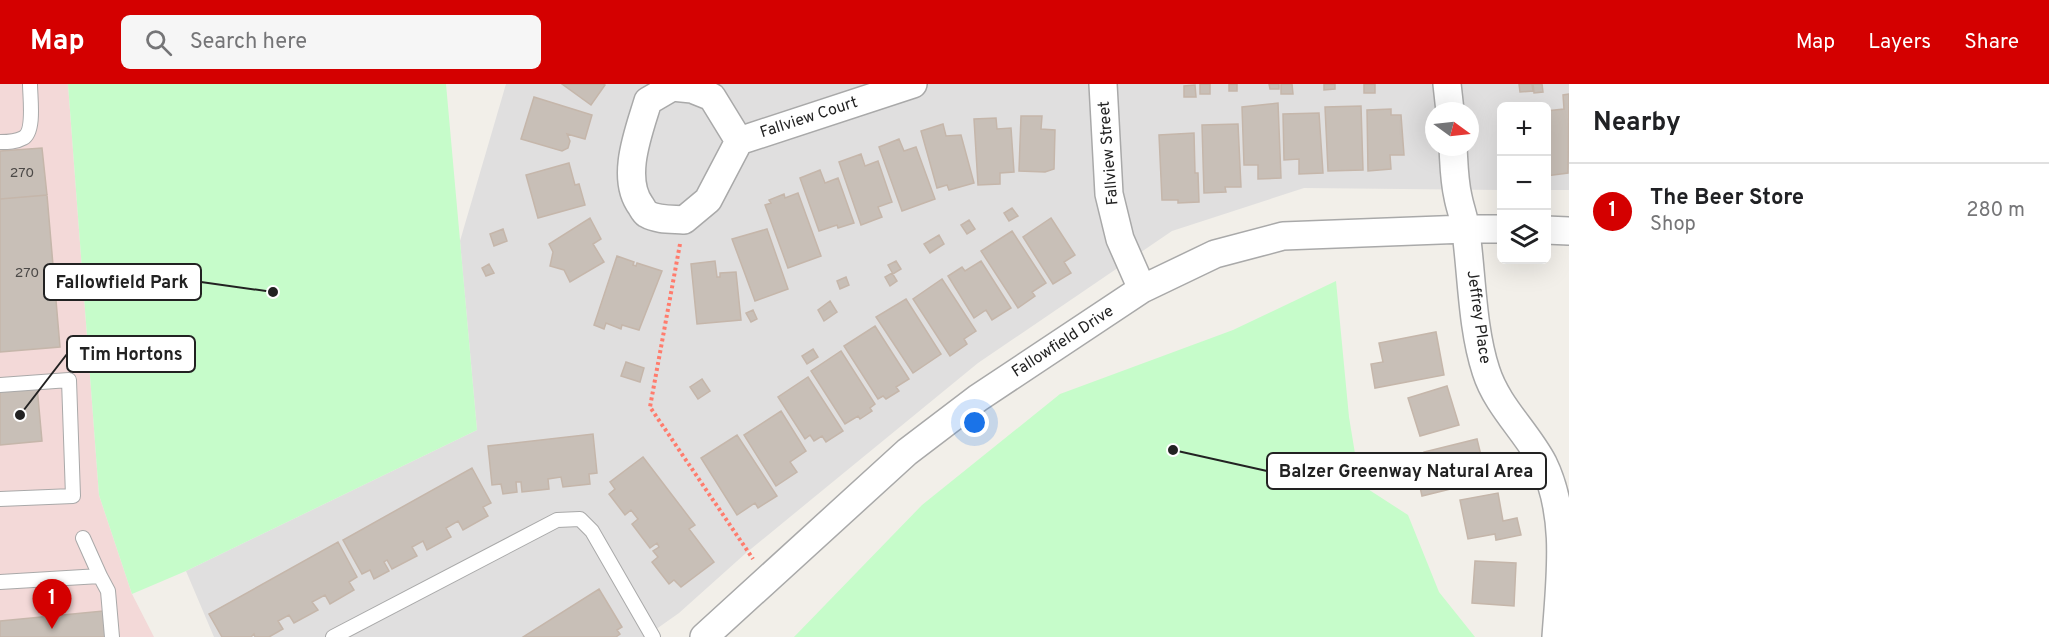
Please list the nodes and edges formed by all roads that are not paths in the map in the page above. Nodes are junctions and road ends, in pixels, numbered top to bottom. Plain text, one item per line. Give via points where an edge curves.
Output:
1 (30, 84) edge
2 (913, 84) edge
3 (1103, 84) edge
4 (1447, 84) edge
5 (1449, 102) edge
6 (739, 141) junction
7 (0, 142) edge
8 (1454, 156) edge
9 (1466, 229) junction
10 (1497, 230) edge
11 (1551, 230) edge
12 (1569, 231) edge
13 (1142, 289) junction
14 (0, 385) edge
15 (0, 499) edge
16 (83, 538) dead end
17 (100, 576) junction
18 (0, 582) edge
19 (112, 637) edge
20 (333, 637) edge
21 (653, 637) edge
22 (704, 637) edge
23 (1556, 637) edge

1 - 7 lane via 30,130 26,137
2 - 6 street, Fallview Court
3 - 13 street, Fallview Street via 1109,194 1120,239
4 - 5 street
6 - 6 street, Fallview Court via 708,200 684,220 647,214 635,198 631,179 635,142 648,101 672,87 712,97
8 - 9 street, Jeffrey Place
9 - 10 street, Fallowfield Drive
9 - 13 street, Fallowfield Drive via 1283,236 1215,254
9 - 23 street, Jeffrey Place via 1480,352 1486,373 1544,465 1561,518
11 - 12 street
13 - 22 street, Fallowfield Drive via 978,398 907,452
14 - 15 lane via 69,380 73,496
16 - 17 lane
17 - 18 lane
17 - 19 lane via 108,591
20 - 21 lane via 557,520 580,519 592,531

